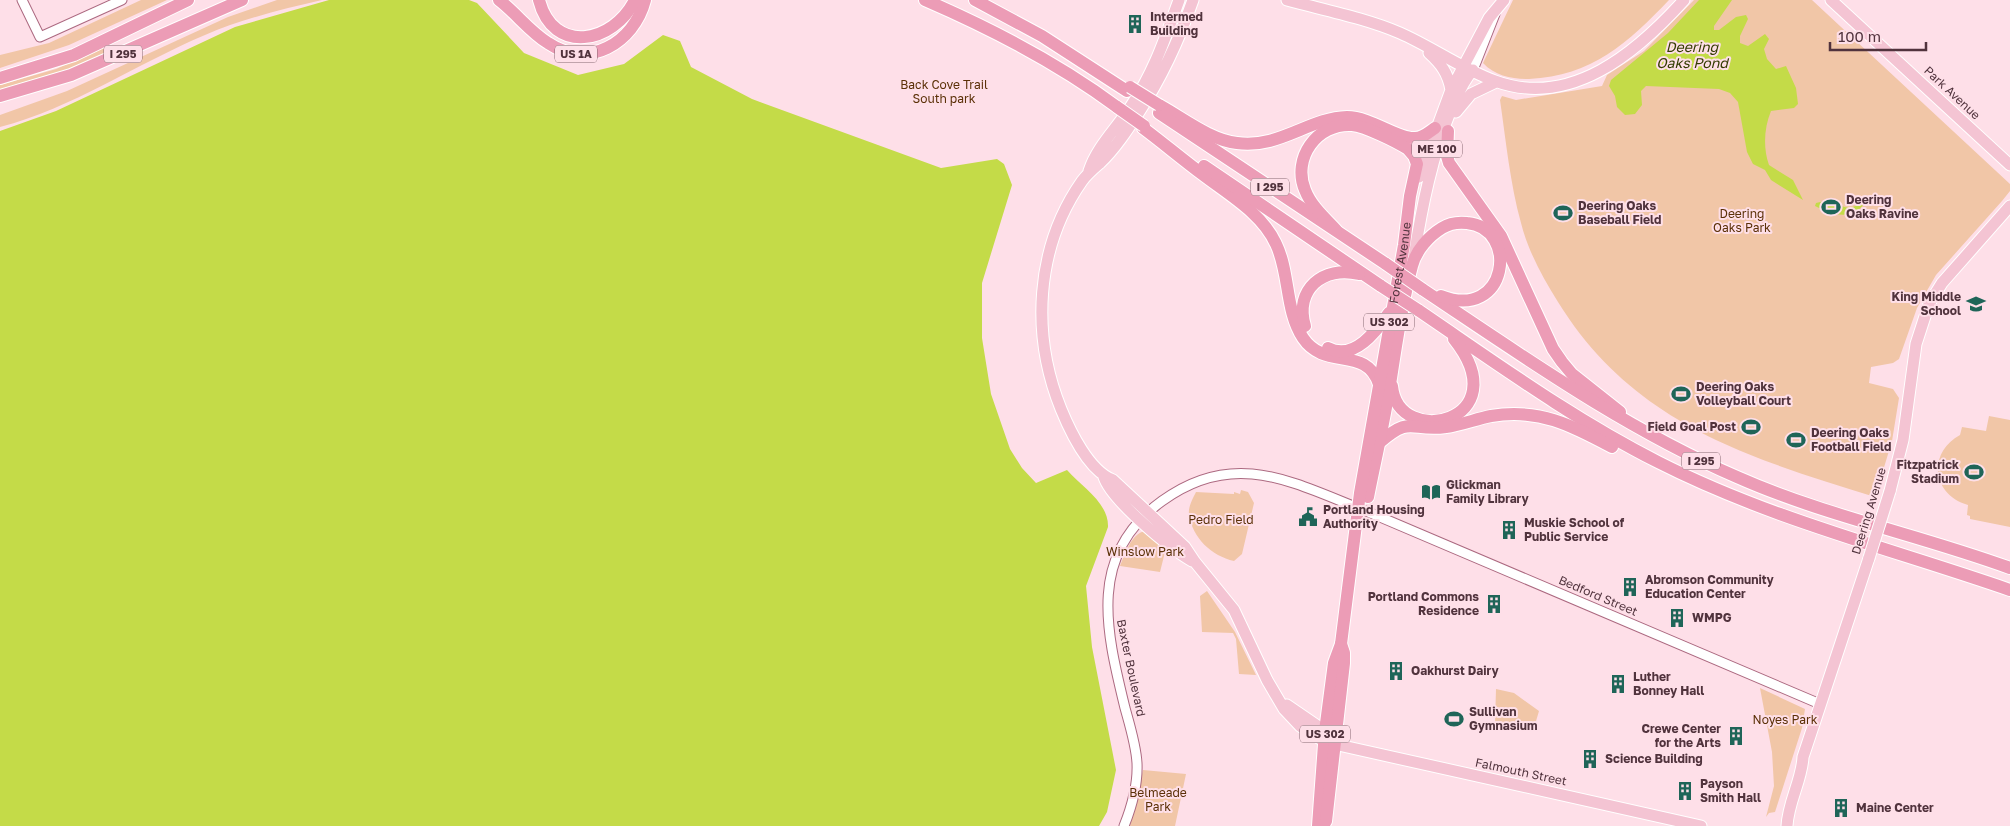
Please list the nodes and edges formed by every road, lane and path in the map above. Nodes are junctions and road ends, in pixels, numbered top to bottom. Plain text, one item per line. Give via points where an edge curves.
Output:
1 (22, 0) edge
2 (122, 0) edge
3 (188, 0) edge
4 (242, 0) edge
5 (499, 0) edge
6 (540, 0) edge
7 (635, 0) edge
8 (645, 0) edge
9 (925, 0) edge
10 (976, 0) edge
11 (1179, 0) edge
12 (1193, 0) edge
13 (1287, 0) edge
14 (1684, 0) edge
15 (1831, 0) edge
16 (1501, 1) edge
17 (1400, 33) junction
18 (1421, 44) junction
19 (1467, 66) junction
20 (0, 78) edge
21 (1496, 82) junction
22 (1451, 90) junction
23 (0, 96) edge
24 (1157, 107) junction
25 (1456, 112) junction
26 (1144, 126) junction
27 (1435, 128) junction
28 (1448, 131) junction
29 (2010, 165) edge
30 (1089, 171) junction
31 (2010, 206) edge
32 (1407, 220) junction
33 (1336, 230) junction
34 (1418, 234) junction
35 (1414, 258) junction
36 (1367, 276) junction
37 (1422, 289) junction
38 (1391, 311) junction
39 (1447, 330) junction
40 (1385, 382) junction
41 (1652, 436) junction
42 (1379, 443) junction
43 (1702, 483) junction
44 (1362, 509) junction
45 (1143, 515) junction
46 (2010, 568) edge
47 (2010, 590) edge
48 (1820, 704) junction
49 (1328, 739) junction
50 (1803, 757) junction
51 (1124, 826) edge
52 (1318, 826) edge
53 (1323, 826) edge
54 (1701, 826) edge
55 (1780, 826) edge
56 (1787, 826) edge

1 - 2 street via 40,37
3 - 20 highway, I 295 via 74,55
4 - 23 highway, I 295 via 72,75
5 - 8 highway, US 1A via 547,43 578,54 602,51 616,44 634,26
6 - 7 highway via 547,17 557,28 571,35 586,37 601,34 615,26 626,16
9 - 26 highway, bridge via 1024,48
10 - 24 highway, I 295
11 - 30 main road via 1156,64 1131,106 1093,158
12 - 30 main road via 1159,80 1124,134
13 - 17 main road
14 - 21 main road via 1638,47 1594,75 1545,89
15 - 29 main road, Park Avenue
16 - 19 main road, Forest Avenue / ME 100
17 - 18 main road
17 - 19 main road via 1416,35
18 - 19 main road
18 - 22 main road via 1443,66
19 - 21 main road
19 - 22 main road, Forest Avenue / ME 100
19 - 25 main road via 1471,80
19 - 34 main road, Forest Avenue / ME 100 via 1464,82 1431,167
21 - 25 main road via 1471,94
22 - 27 main road, Forest Avenue / ME 100
24 - 27 highway via 1228,142 1243,144 1281,139 1344,117 1374,122 1415,139
24 - 33 highway, I 295
25 - 28 main road
26 - 36 highway, I 295
26 - 40 highway via 1239,202 1267,229 1283,264 1292,308 1303,338 1314,349 1329,356 1364,363
27 - 32 main road, Forest Avenue / ME 100
28 - 34 main road
28 - 41 highway via 1446,156 1449,163 1501,236 1553,349 1572,374
30 - 45 main road via 1061,218 1051,247 1042,298 1042,335 1049,376 1076,440 1104,477 1113,480
31 - 48 main road, Deering Avenue, bridge via 1942,283 1924,316 1916,344 1903,440 1890,490
32 - 33 highway via 1417,164 1414,156 1401,144 1353,125 1338,126 1312,142 1301,165 1309,199
32 - 38 highway, Forest Avenue / US 302
33 - 37 highway, I 295, bridge
34 - 35 main road, Forest Avenue / ME 100
35 - 37 highway via 1433,234 1458,222 1483,227 1499,250 1499,276 1491,289 1480,297 1468,302 1455,301
35 - 40 highway, Forest Avenue / US 302
36 - 38 highway via 1345,271 1333,273 1309,288 1303,301 1302,316 1306,330 1316,342 1332,350 1346,350 1358,347 1370,338
36 - 39 highway, I 295, bridge
37 - 41 highway, I 295 via 1564,384
38 - 40 highway, Forest Avenue / US 302
39 - 40 highway via 1462,349 1472,370 1473,393 1464,408 1452,417 1429,422 1397,405
39 - 43 highway, I 295 via 1580,419
40 - 42 highway, Forest Avenue / US 302
40 - 44 highway, Forest Avenue / US 302
41 - 46 highway, I 295 via 1773,492
42 - 43 highway via 1404,425 1447,427 1491,416 1527,414 1569,424 1688,484
42 - 44 highway, Forest Avenue / US 302
43 - 47 highway, I 295 via 1809,526
44 - 45 street, Baxter Boulevard via 1280,478 1245,473 1217,475 1183,486
44 - 48 street, Bedford Street
44 - 49 highway, Forest Avenue / US 302 via 1358,552 1352,568 1340,644 1344,663
45 - 49 main road via 1185,547 1234,610 1279,700
45 - 51 street, Baxter Boulevard via 1129,532 1114,562 1107,601 1112,647 1136,757 1135,792
48 - 50 main road, Deering Avenue
49 - 52 highway, Forest Avenue / US 302
49 - 53 highway, Forest Avenue / US 302 via 1326,821
49 - 54 main road, Falmouth Street
50 - 55 main road, Deering Avenue via 1786,793
50 - 56 main road, Deering Avenue via 1790,801

